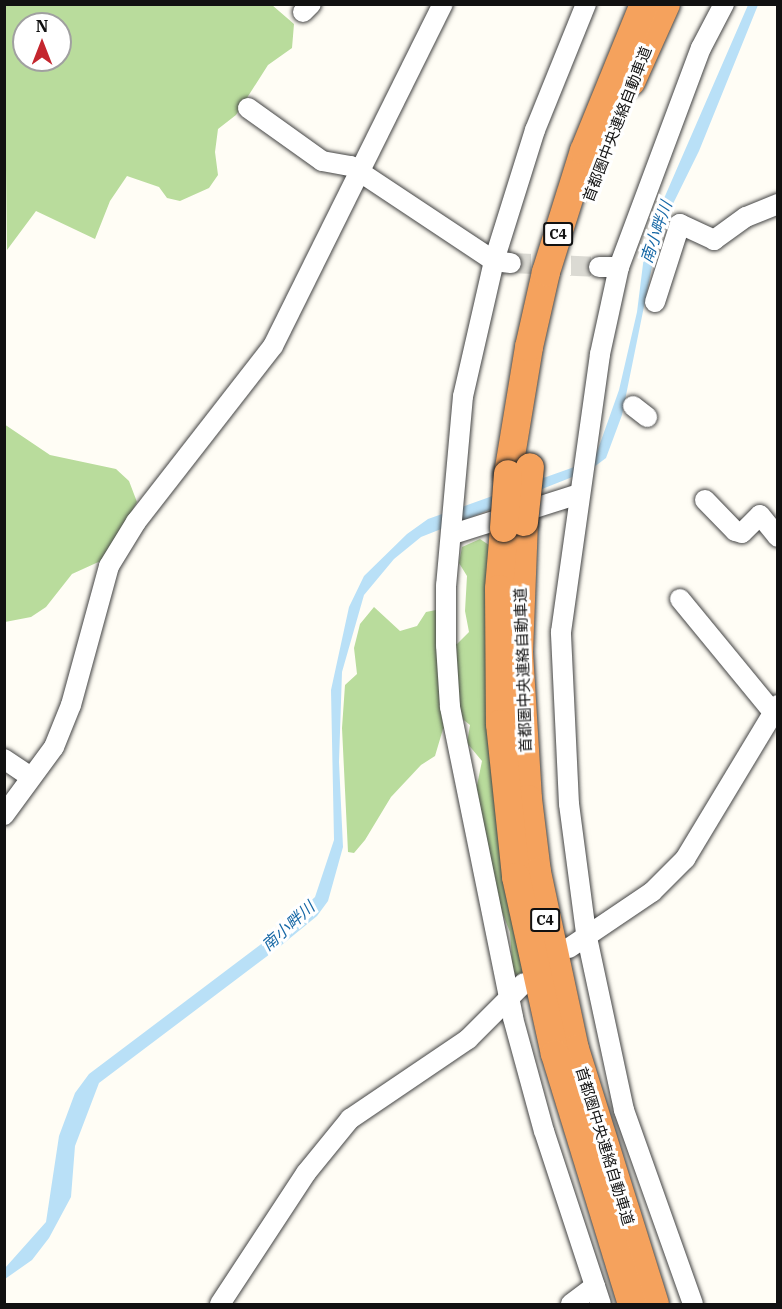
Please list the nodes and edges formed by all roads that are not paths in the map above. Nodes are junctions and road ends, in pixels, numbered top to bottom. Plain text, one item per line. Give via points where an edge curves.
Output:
1 (443, 4) edge
2 (586, 4) edge
3 (644, 4) edge
4 (666, 4) edge
5 (724, 4) edge
6 (248, 108) dead end
7 (359, 171) junction
8 (777, 204) edge
9 (503, 262) junction
10 (655, 302) dead end
11 (519, 470) junction
12 (579, 494) junction
13 (705, 500) dead end
14 (514, 525) junction
15 (453, 534) junction
16 (777, 537) edge
17 (680, 599) dead end
18 (775, 708) edge
19 (4, 759) edge
20 (31, 777) junction
21 (4, 815) edge
22 (586, 933) junction
23 (569, 948) dead end
24 (524, 983) dead end
25 (509, 996) junction
26 (598, 1295) edge
27 (220, 1305) edge
28 (571, 1305) edge
29 (632, 1305) edge
30 (655, 1305) edge
31 (693, 1305) edge

1 - 7 street via 409,80
2 - 9 street via 535,130
3 - 11 highway, 首都圏中央連絡自動車道 / C4 via 584,151 546,272 529,347
4 - 11 highway, 首都圏中央連絡自動車道 / C4 via 627,90 581,219
5 - 12 street via 701,48 609,267
6 - 7 street via 322,161
7 - 9 street
7 - 20 street via 273,346 136,522 108,566 71,705 54,747
8 - 10 street via 746,217 714,240 680,224
9 - 15 street via 463,396
11 - 14 highway, 首都圏中央連絡自動車道 / C4, bridge
12 - 15 street
12 - 22 street via 561,632 568,804
13 - 16 street via 735,531 742,533 760,515
14 - 29 highway, 首都圏中央連絡自動車道 / C4 via 500,589 500,724 516,877 555,1054
14 - 30 highway, 首都圏中央連絡自動車道 / C4 via 528,799 537,872 575,1049
15 - 25 street via 446,585 450,707
17 - 18 street
18 - 22 street via 685,859 652,892
19 - 20 street
20 - 21 street
22 - 23 street
22 - 31 street via 624,1110
24 - 25 street
25 - 26 street via 544,1131
25 - 27 street via 468,1039 350,1119 306,1173
26 - 28 street

